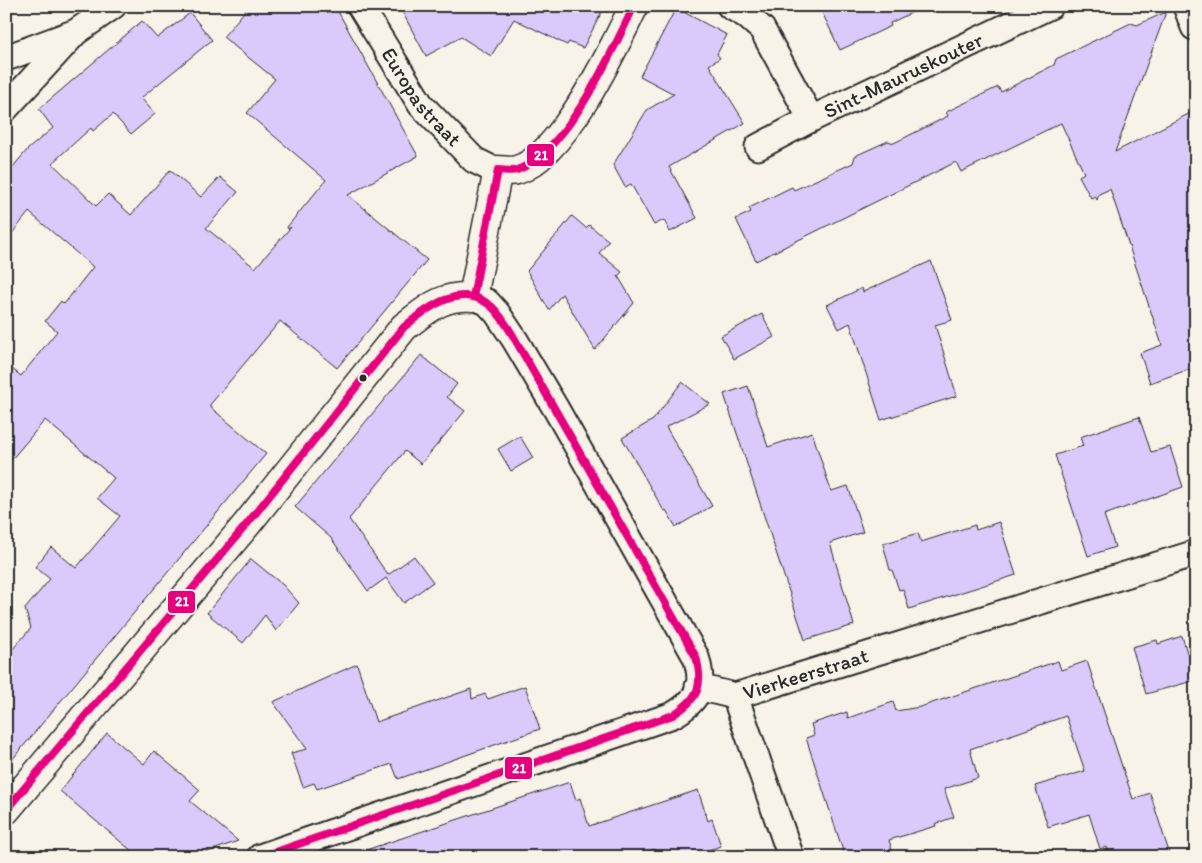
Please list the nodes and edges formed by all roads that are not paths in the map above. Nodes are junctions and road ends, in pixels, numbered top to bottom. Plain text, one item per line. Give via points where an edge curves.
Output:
1 (113, 6) edge
2 (360, 6) edge
3 (634, 6) edge
4 (730, 6) edge
5 (1050, 6) edge
6 (76, 32) junction
7 (6, 58) edge
8 (6, 108) edge
9 (811, 119) junction
10 (758, 147) dead end
11 (498, 170) junction
12 (473, 297) junction
13 (1196, 553) edge
14 (698, 686) junction
15 (735, 696) junction
16 (6, 810) edge
17 (260, 857) edge
18 (791, 857) edge

1 - 6 street
2 - 11 street, Europastraat via 420,105 474,160
3 - 11 street via 612,53 562,134 532,163 517,170
4 - 9 street, Sint-Mauruskouter via 762,29
5 - 9 street, Sint-Mauruskouter
6 - 7 street
6 - 8 street
9 - 10 street, Sint-Mauruskouter
11 - 12 street
12 - 14 street via 487,302 497,313 556,409 696,657 700,671
12 - 16 street via 461,296 434,304 404,327 247,524
13 - 15 street, Vierkeerstraat
14 - 15 street, Vierkeerstraat
14 - 17 street via 696,696 688,706 673,715
15 - 18 street

